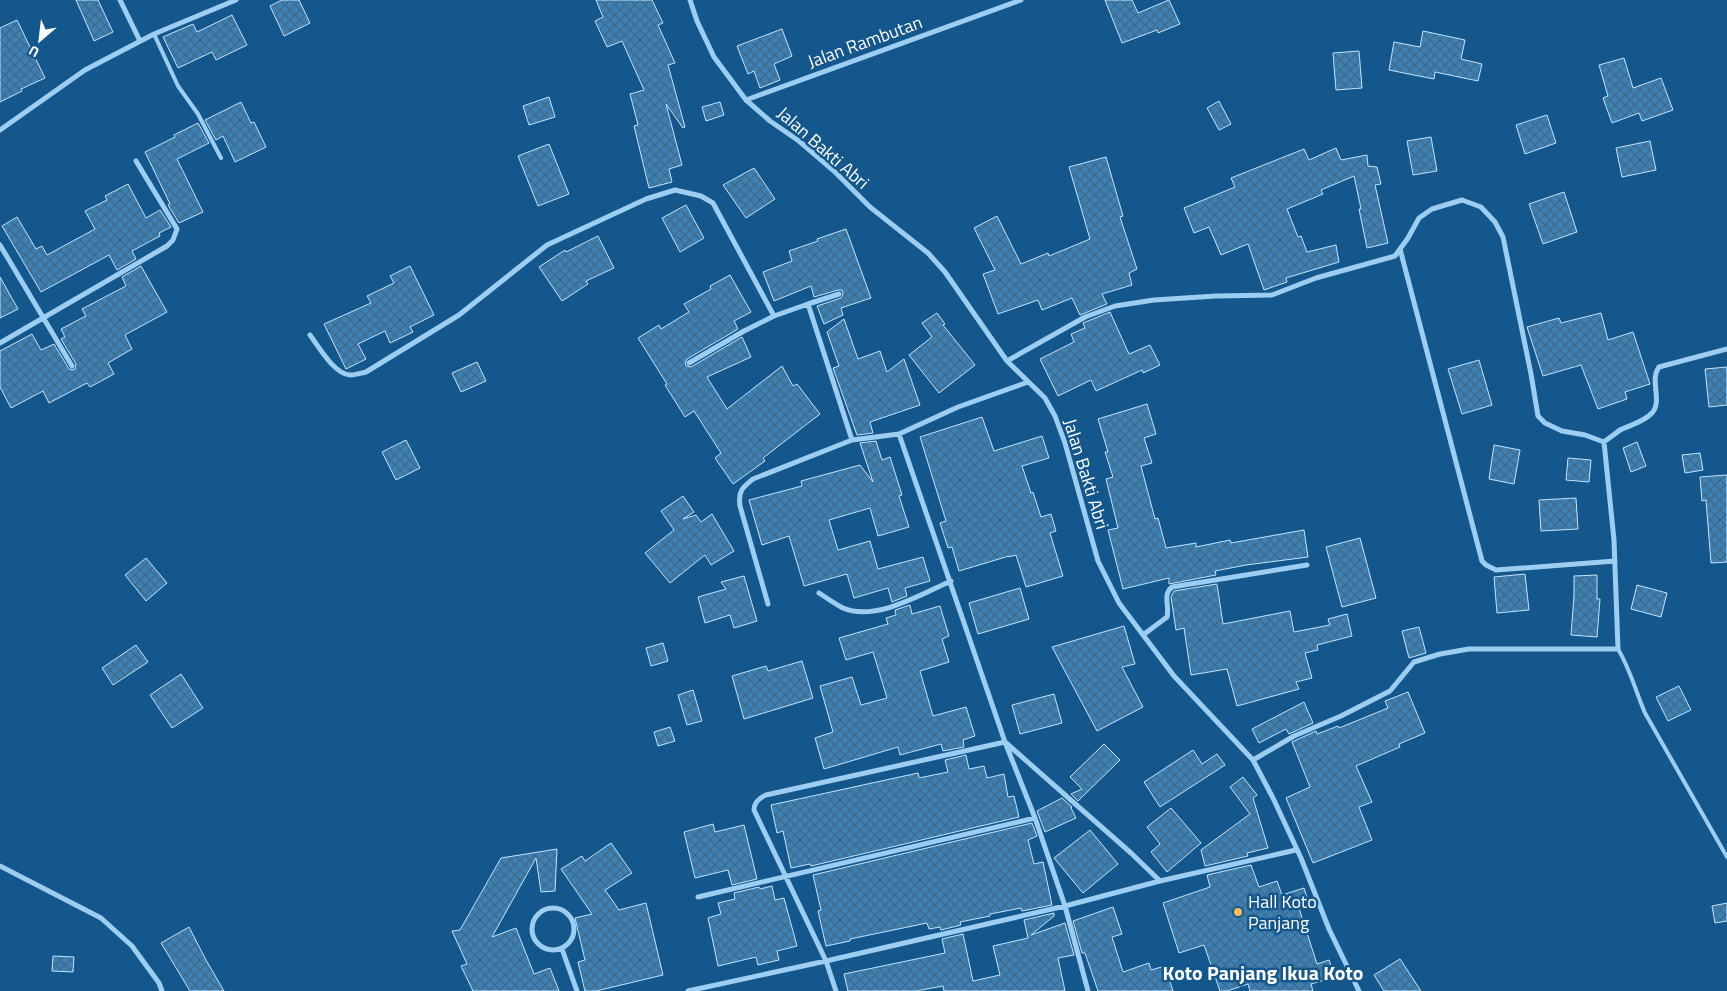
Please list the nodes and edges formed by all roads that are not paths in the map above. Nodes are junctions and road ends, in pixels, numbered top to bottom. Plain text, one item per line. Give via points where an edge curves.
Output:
1 (120, 0) edge
2 (236, 0) edge
3 (690, 0) edge
4 (1021, 0) edge
5 (154, 34) junction
6 (140, 41) junction
7 (746, 100) junction
8 (0, 130) edge
9 (221, 158) dead end
10 (136, 161) dead end
11 (0, 245) edge
12 (1400, 249) junction
13 (840, 294) dead end
14 (808, 304) junction
15 (774, 316) junction
16 (44, 319) junction
17 (310, 335) dead end
18 (0, 343) edge
19 (1727, 349) edge
20 (1007, 361) junction
21 (689, 363) dead end
22 (72, 366) dead end
23 (1028, 382) junction
24 (899, 434) junction
25 (852, 440) junction
26 (1604, 442) junction
27 (1615, 561) junction
28 (1307, 565) dead end
29 (950, 580) junction
30 (820, 593) dead end
31 (768, 604) dead end
32 (1143, 635) junction
33 (1618, 649) junction
34 (1005, 742) junction
35 (1253, 760) junction
36 (1034, 818) junction
37 (1296, 850) junction
38 (1727, 857) edge
39 (0, 866) edge
40 (787, 876) junction
41 (1160, 881) junction
42 (698, 897) dead end
43 (1065, 906) junction
44 (562, 949) junction
45 (826, 961) junction
46 (162, 991) edge
47 (577, 991) edge
48 (688, 991) edge
49 (836, 991) edge
50 (1088, 991) edge
51 (1359, 991) edge

1 - 6 street
2 - 5 street
3 - 7 street, Jalan Bakti Abri via 714,57
4 - 7 street, Jalan Rambutan
5 - 6 street
5 - 9 lane via 178,86 198,114
6 - 8 street via 85,70
7 - 20 street, Jalan Bakti Abri via 799,141 870,207 928,253 945,272
10 - 16 street via 177,229 173,240
11 - 16 street
12 - 20 street via 1395,256 1316,278 1272,295 1154,300 1115,306 1085,317
12 - 26 street via 1419,218 1432,209 1462,200 1481,207 1504,237 1538,416 1562,431
12 - 27 street via 1482,561 1496,570
13 - 14 street
14 - 15 street
14 - 25 street
15 - 17 street via 713,203 701,196 675,190 646,199 547,245 459,314 366,372 349,375 335,368
15 - 21 street
16 - 18 street
16 - 22 street
19 - 26 street via 1659,367 1655,374 1656,407 1653,412
20 - 23 street, Jalan Bakti Abri
23 - 24 street via 958,407
23 - 32 street, Jalan Bakti Abri via 1045,398 1055,416 1098,561 1120,603
24 - 25 street
24 - 29 street
25 - 31 street via 754,479 739,496
26 - 27 street
27 - 33 street
28 - 32 street via 1172,587 1166,596 1169,614
29 - 30 street via 909,600 868,612 843,608
29 - 34 street
32 - 35 street, Jalan Bakti Abri via 1174,676
33 - 35 street via 1469,649 1414,662 1390,692 1294,736
33 - 38 lane via 1645,713
34 - 36 street
34 - 40 street via 760,797 754,810
34 - 41 street
35 - 37 street, Jalan Bakti Abri
36 - 40 street
36 - 43 street
37 - 41 street
37 - 51 street, Jalan Bakti Abri via 1328,929
39 - 46 street via 101,918 132,946
40 - 42 street
40 - 45 street
41 - 43 street
43 - 45 street
43 - 50 street
44 - 44 street via 550,951 539,946 532,936 532,923 538,913 549,908 561,910 571,918 575,929 571,941
44 - 47 street
45 - 48 street
45 - 49 street

